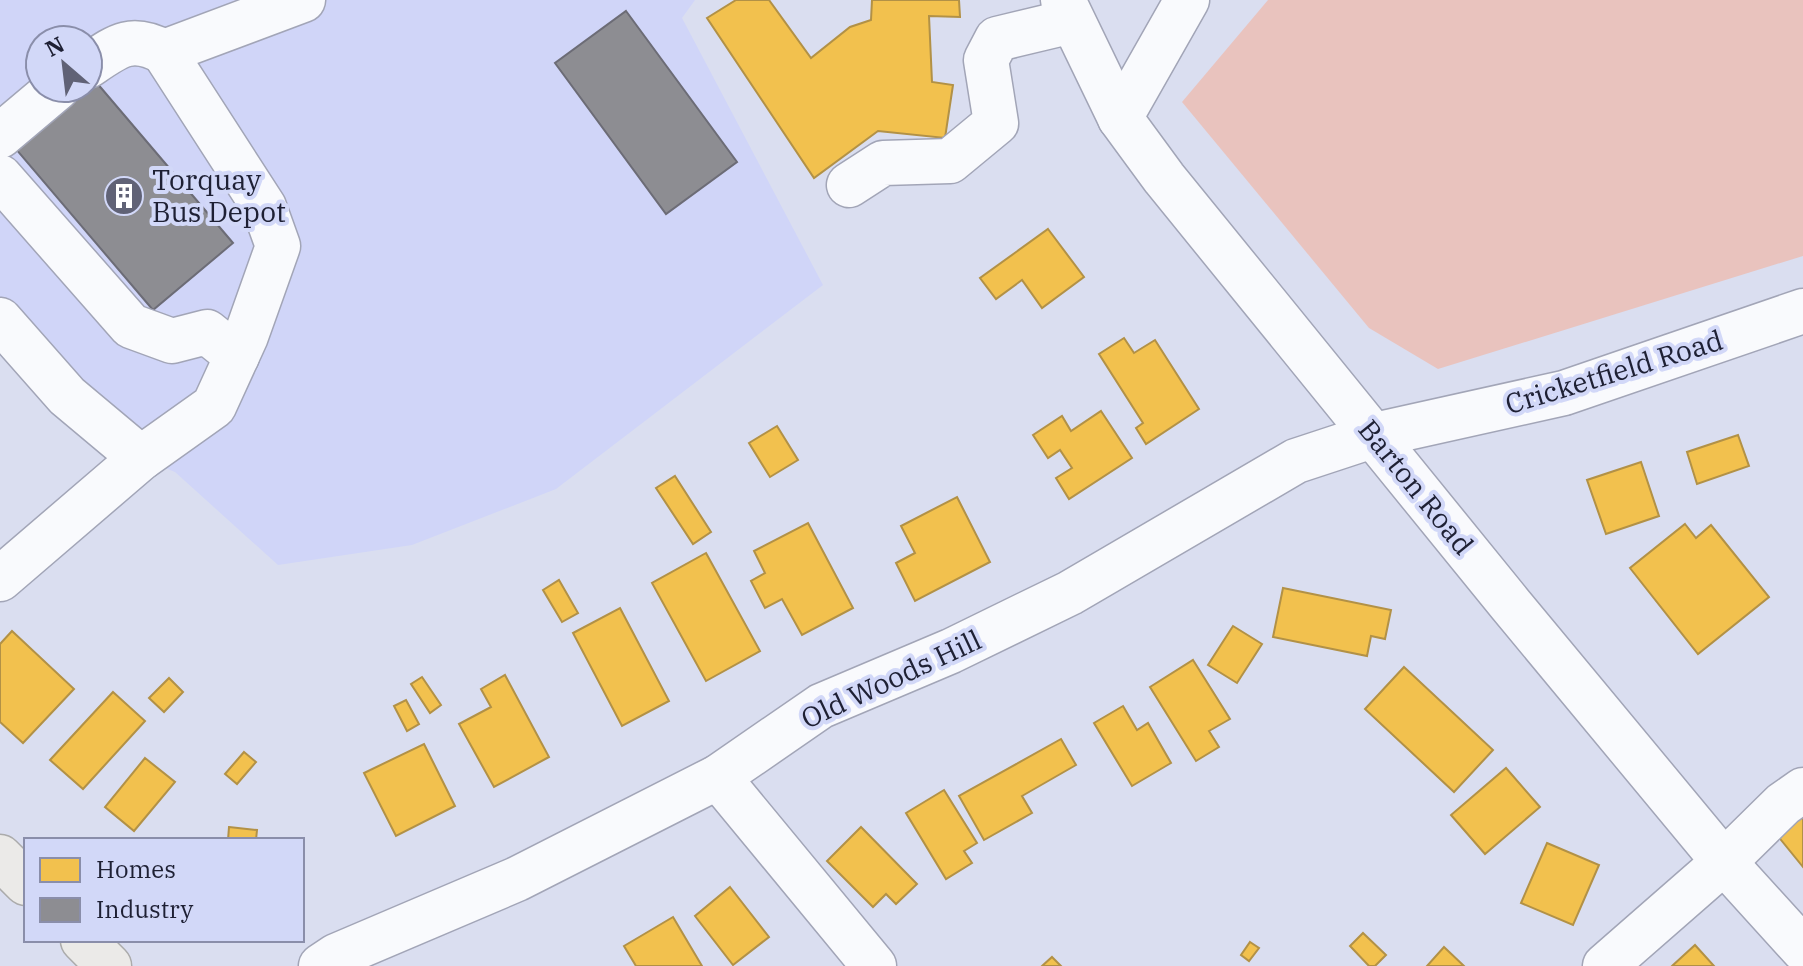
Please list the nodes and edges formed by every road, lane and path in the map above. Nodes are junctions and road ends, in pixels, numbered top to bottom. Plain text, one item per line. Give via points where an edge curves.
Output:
1 (303, 0) edge
2 (1187, 0) edge
3 (1068, 10) edge
4 (164, 52) junction
5 (104, 55) edge
6 (38, 104) edge
7 (1120, 118) junction
8 (0, 136) edge
9 (0, 177) edge
10 (849, 185) dead end
11 (1803, 311) edge
12 (0, 320) edge
13 (237, 356) junction
14 (1375, 435) junction
15 (141, 458) junction
16 (0, 579) edge
17 (718, 777) junction
18 (1803, 790) edge
19 (0, 857) edge
20 (1724, 862) junction
21 (24, 881) edge
22 (85, 942) edge
23 (1803, 949) edge
24 (109, 966) edge
25 (321, 966) edge
26 (874, 966) edge
27 (1605, 966) edge

1 - 4 street
2 - 7 street
3 - 7 street, Barton Road
3 - 10 street via 997,39 986,60 996,123 950,161 883,163
4 - 5 street via 145,41 118,46
4 - 13 street via 264,207 278,246
6 - 8 street
7 - 14 street, Barton Road via 1271,313
9 - 13 street via 131,326 172,341 207,332
11 - 14 street, Cricketfield Road via 1564,393
12 - 15 street via 67,396
13 - 15 street via 214,406
14 - 17 street, Old Woods Hill via 1296,461 1070,593 821,706
14 - 20 street, Barton Road
15 - 16 street
17 - 25 street, Old Woods Hill via 517,879
17 - 26 street
18 - 20 street
19 - 21 main road
20 - 23 street, Barton Road
20 - 27 street
22 - 24 main road

